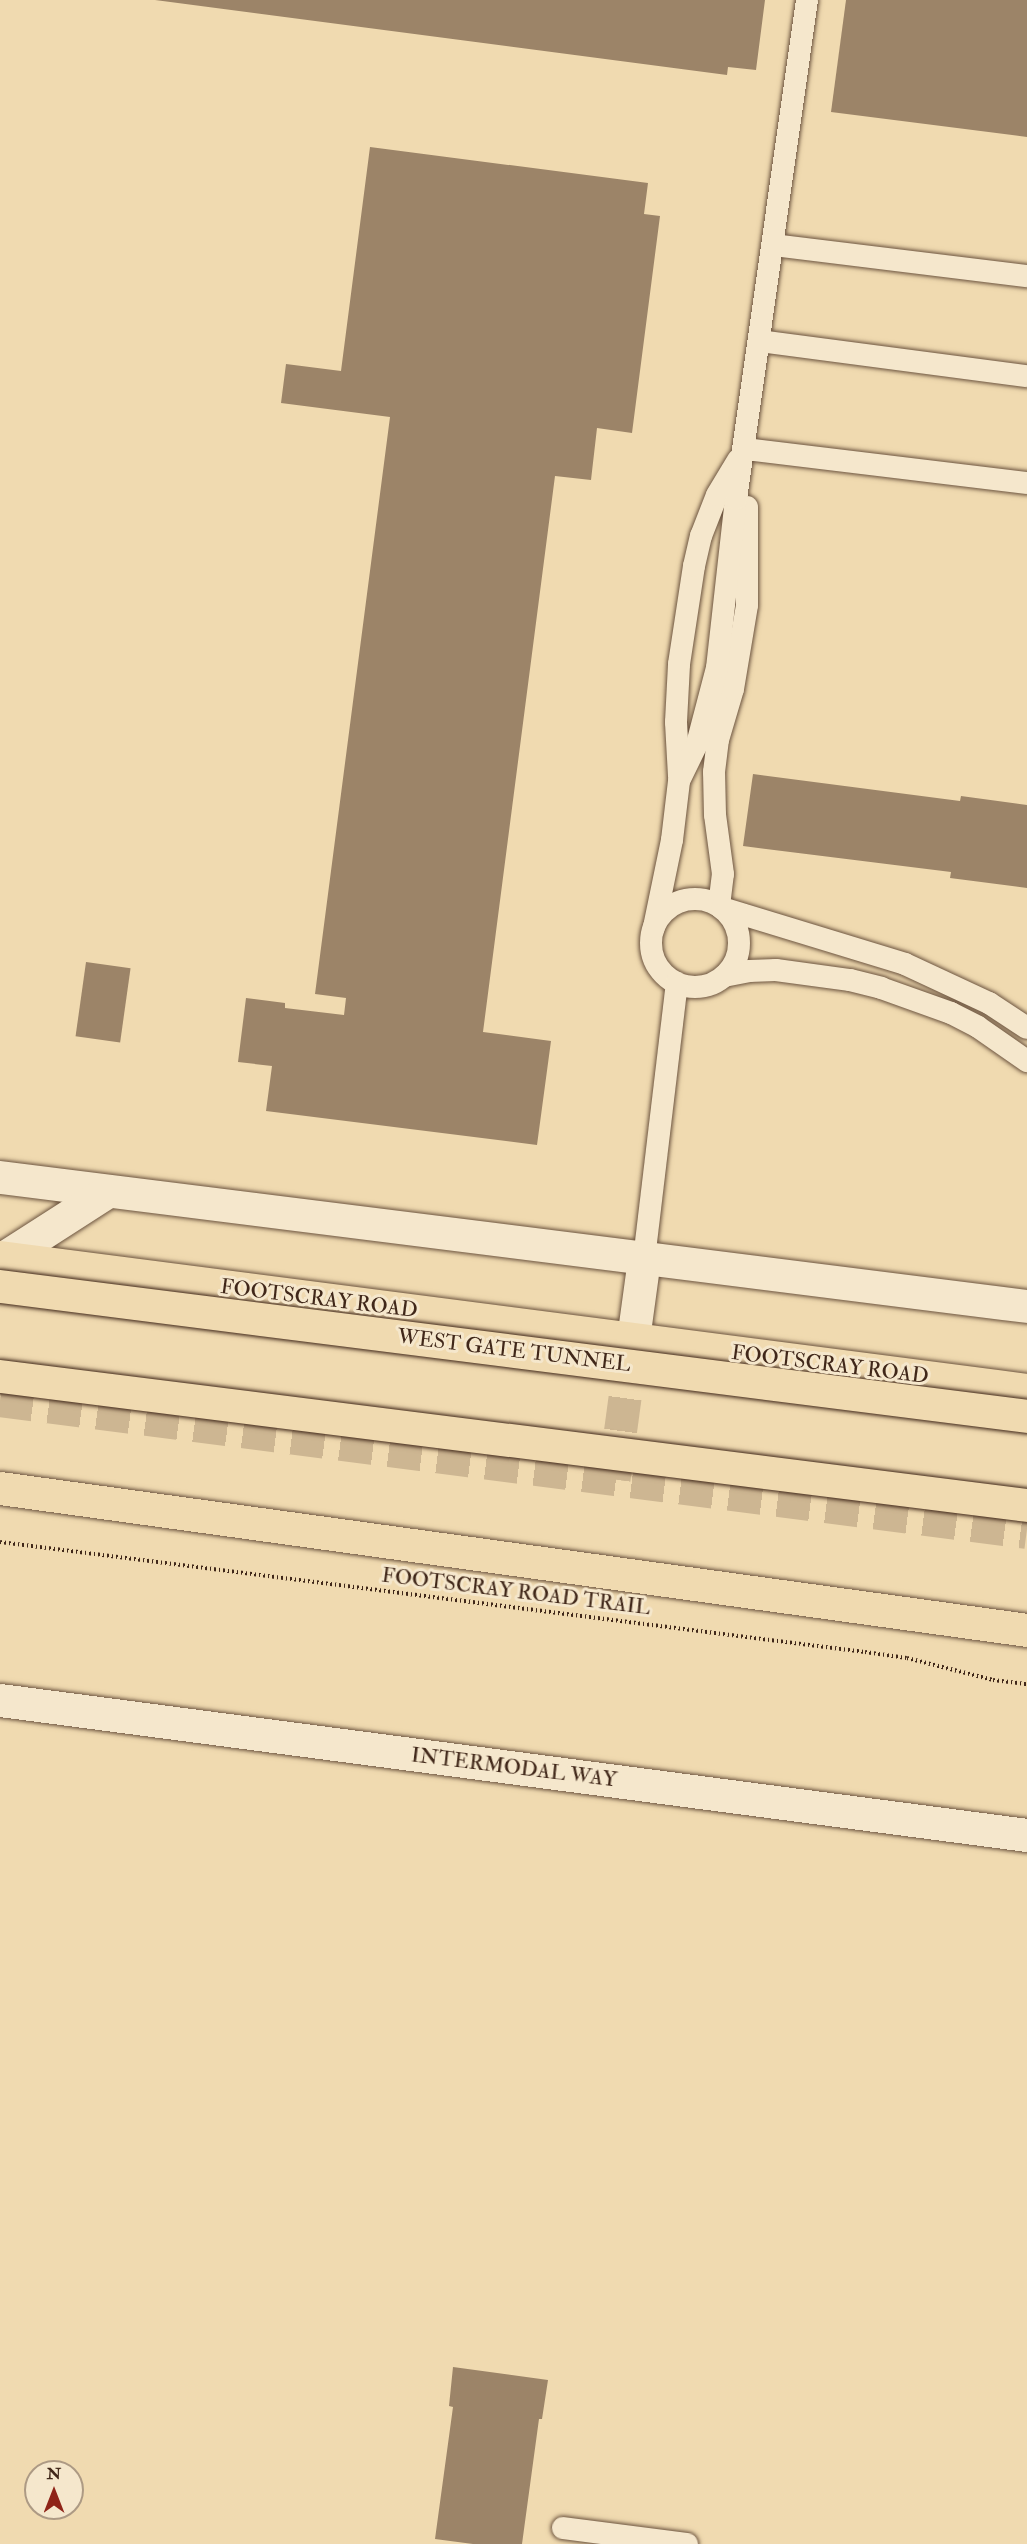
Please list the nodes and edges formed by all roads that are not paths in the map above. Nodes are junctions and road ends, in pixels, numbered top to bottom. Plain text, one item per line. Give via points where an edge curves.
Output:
1 (807, 0) edge
2 (773, 245) junction
3 (1027, 276) edge
4 (760, 341) junction
5 (1027, 376) edge
6 (745, 449) junction
7 (1027, 483) edge
8 (679, 781) junction
9 (720, 907) junction
10 (654, 927) junction
11 (724, 976) junction
12 (677, 983) junction
13 (1027, 1028) edge
14 (1027, 1061) edge
15 (0, 1177) edge
16 (108, 1191) junction
17 (644, 1259) junction
18 (2, 1267) edge
19 (1027, 1306) edge
20 (633, 1339) junction
21 (0, 1376) edge
22 (1027, 1390) edge
23 (1027, 1416) edge
24 (0, 1488) edge
25 (1027, 1505) edge
26 (1027, 1630) edge
27 (0, 1701) edge
28 (1027, 1835) edge
29 (563, 2528) dead end
30 (687, 2544) edge

1 - 2 lane
2 - 3 lane
2 - 4 lane
4 - 5 lane
4 - 6 lane
6 - 7 lane
6 - 8 lane via 717,668 697,744
6 - 8 lane via 717,495 700,537 694,566 679,664
6 - 9 lane via 747,605 733,689 718,740 713,790 723,874
8 - 10 lane via 672,840
9 - 10 lane via 710,901 683,901 661,916
9 - 11 lane via 731,917 740,942 738,955
9 - 13 lane via 905,964 989,1003
10 - 12 lane via 651,941 658,967
11 - 12 lane via 700,987
11 - 14 lane via 776,970 881,988 951,1013
12 - 17 lane
15 - 16 street
16 - 17 street
16 - 18 street
17 - 19 street
17 - 20 street
18 - 20 main road, FOOTSCRAY ROAD
18 - 23 main road, WEST GATE TUNNEL, bridge
20 - 22 main road, FOOTSCRAY ROAD
21 - 25 main road, bridge
24 - 26 main road
27 - 28 street, INTERMODAL WAY
29 - 30 lane

